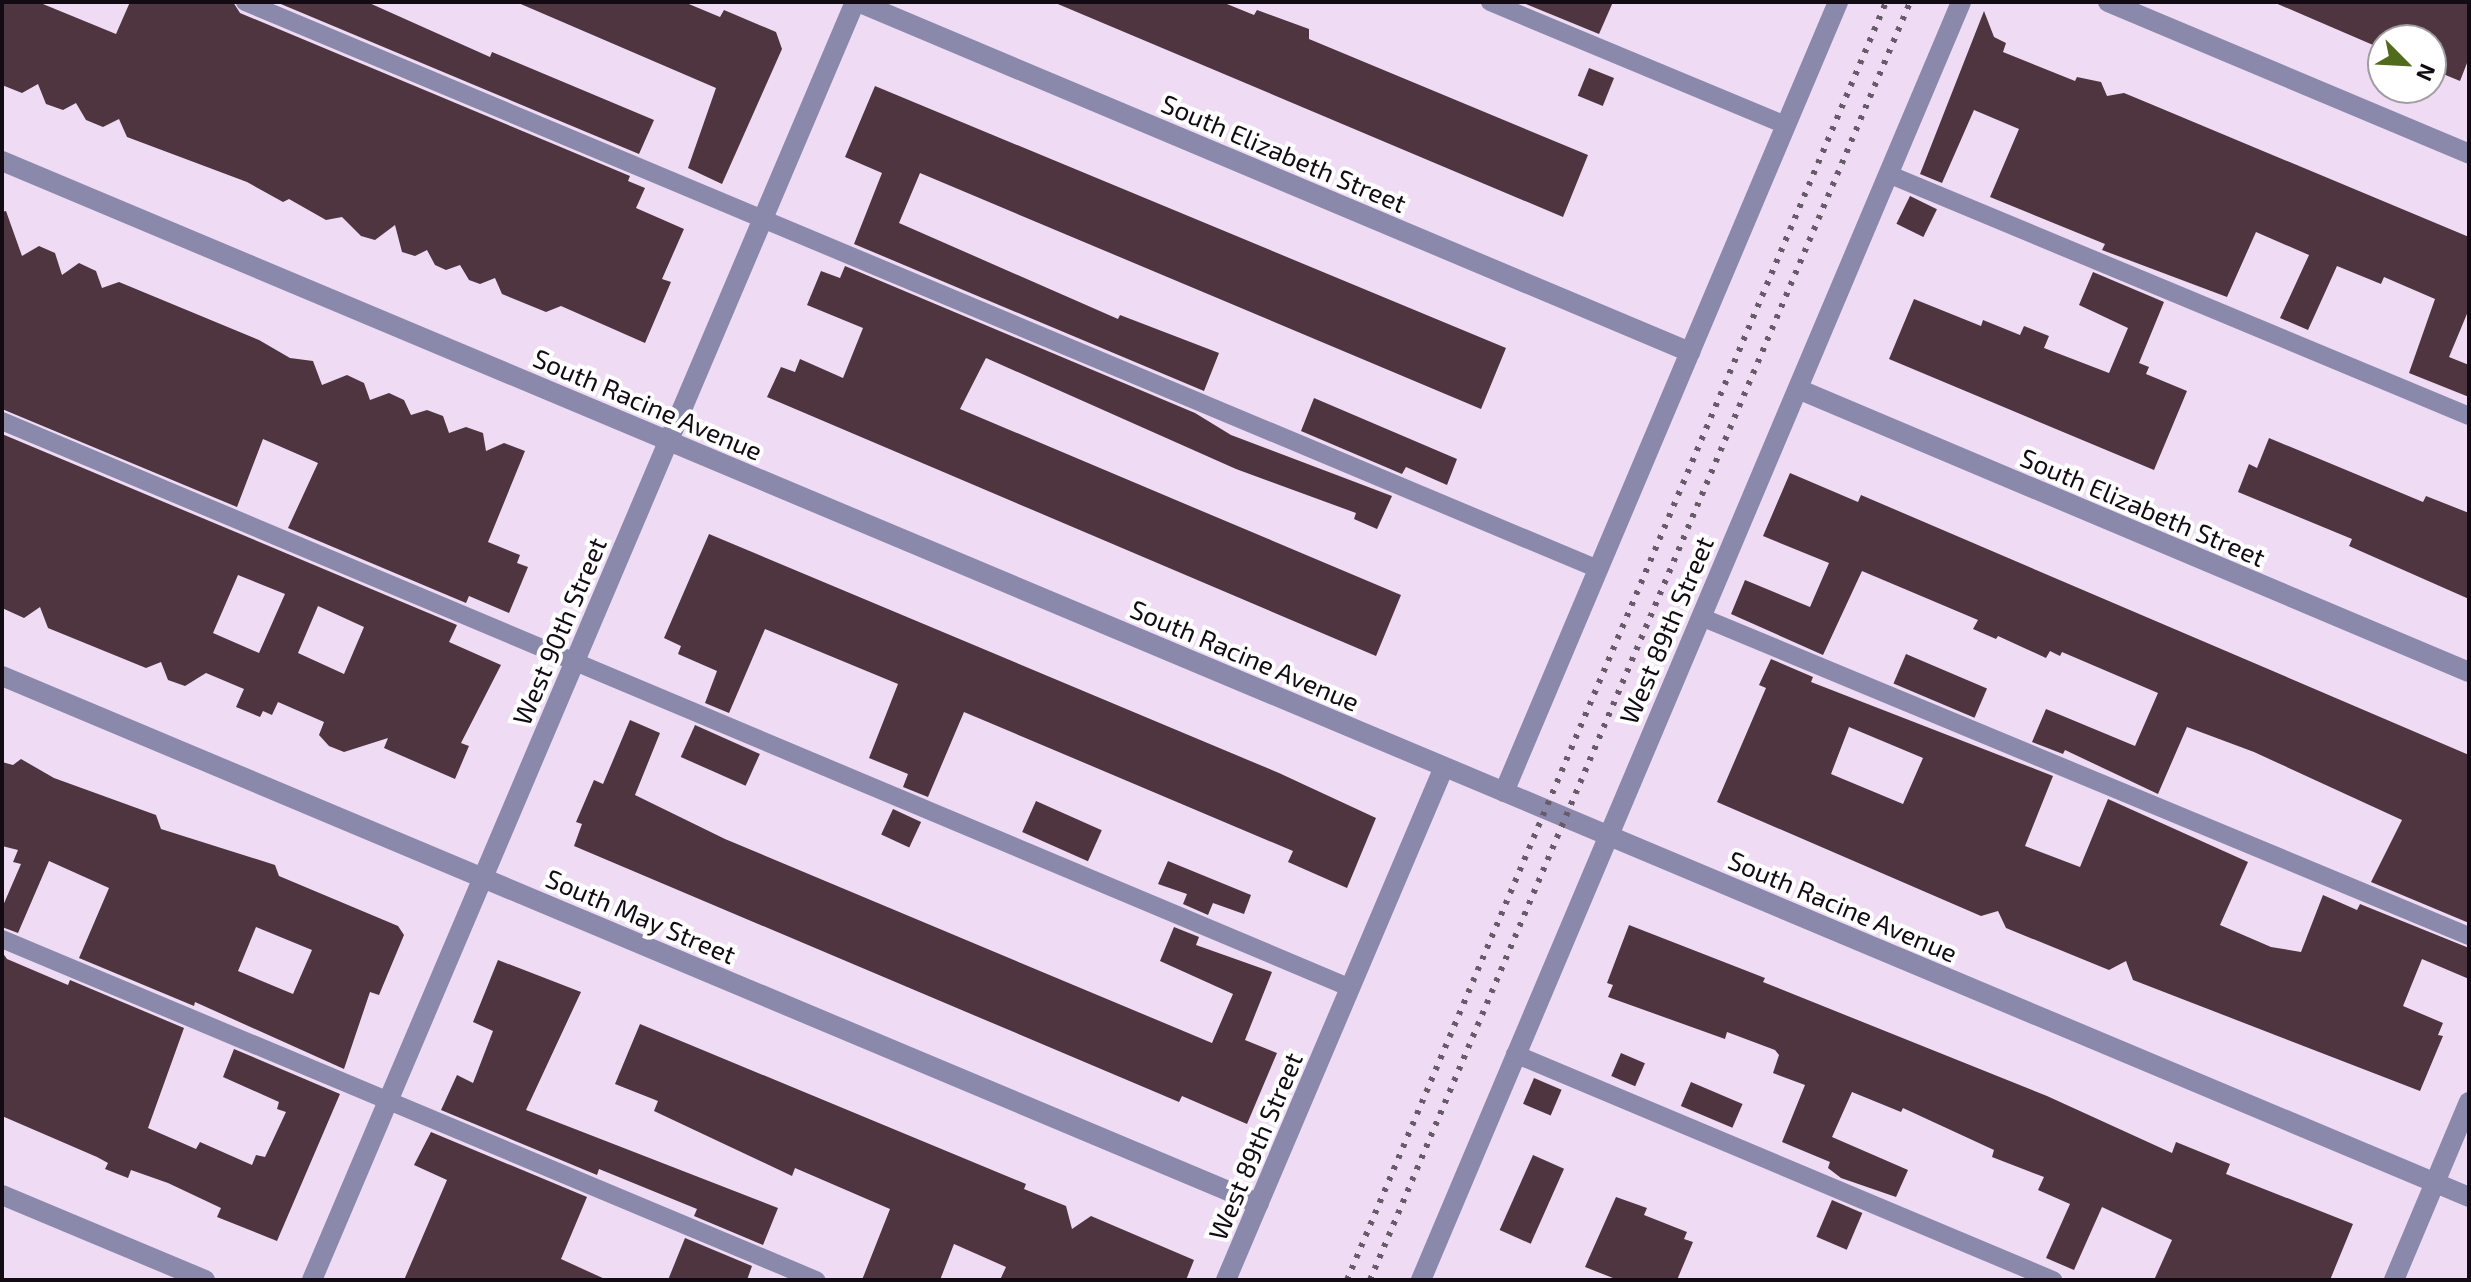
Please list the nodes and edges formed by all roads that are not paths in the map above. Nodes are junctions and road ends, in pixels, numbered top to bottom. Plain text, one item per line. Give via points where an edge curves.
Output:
1 (245, 2) edge
2 (856, 2) edge
3 (1490, 2) edge
4 (1838, 2) edge
5 (1961, 2) edge
6 (2108, 2) edge
7 (1786, 125) junction
8 (2469, 154) edge
9 (2, 161) edge
10 (1888, 174) junction
11 (763, 219) junction
12 (1690, 352) junction
13 (1798, 389) junction
14 (2469, 416) edge
15 (2, 421) edge
16 (668, 441) junction
17 (1598, 569) junction
18 (1701, 617) junction
19 (575, 661) junction
20 (2469, 672) edge
21 (2, 676) edge
22 (1444, 767) junction
23 (1504, 792) junction
24 (1606, 835) junction
25 (483, 878) junction
26 (2469, 936) edge
27 (2, 939) edge
28 (1351, 988) junction
29 (1515, 1054) junction
30 (388, 1101) junction
31 (2469, 1102) edge
32 (2434, 1183) junction
33 (2, 1195) edge
34 (2469, 1197) edge
35 (1259, 1204) junction
36 (1427, 1278) edge
37 (205, 1280) edge
38 (312, 1280) edge
39 (816, 1280) edge
40 (1226, 1280) edge
41 (2053, 1280) edge
42 (2394, 1280) edge

1 - 11 lane
2 - 11 street, West 90th Street
2 - 12 street, South Elizabeth Street
3 - 7 lane
4 - 7 street
5 - 10 street, West 89th Street
6 - 8 street
7 - 12 street
9 - 16 street, South Racine Avenue
10 - 13 street, West 89th Street
10 - 14 lane
11 - 16 street, West 90th Street
11 - 17 lane
12 - 17 street
13 - 18 street, West 89th Street
13 - 20 street, South Elizabeth Street
15 - 19 lane
16 - 19 street, West 90th Street
16 - 22 street, South Racine Avenue
17 - 23 street
18 - 24 street, West 89th Street
18 - 26 lane
19 - 25 street, West 90th Street
19 - 28 lane
21 - 25 street, South May Street
22 - 23 street, South Racine Avenue
22 - 28 street, West 89th Street
23 - 24 street, South Racine Avenue
24 - 29 street, West 89th Street
24 - 32 street, South Racine Avenue
25 - 30 street, West 90th Street
25 - 35 street, South May Street
27 - 30 lane
28 - 35 street, West 89th Street
29 - 36 street, West 89th Street
29 - 41 lane
30 - 38 street, West 90th Street
30 - 39 lane
31 - 32 street
32 - 34 street, South Racine Avenue
32 - 42 street
33 - 37 street
35 - 40 street, West 89th Street

